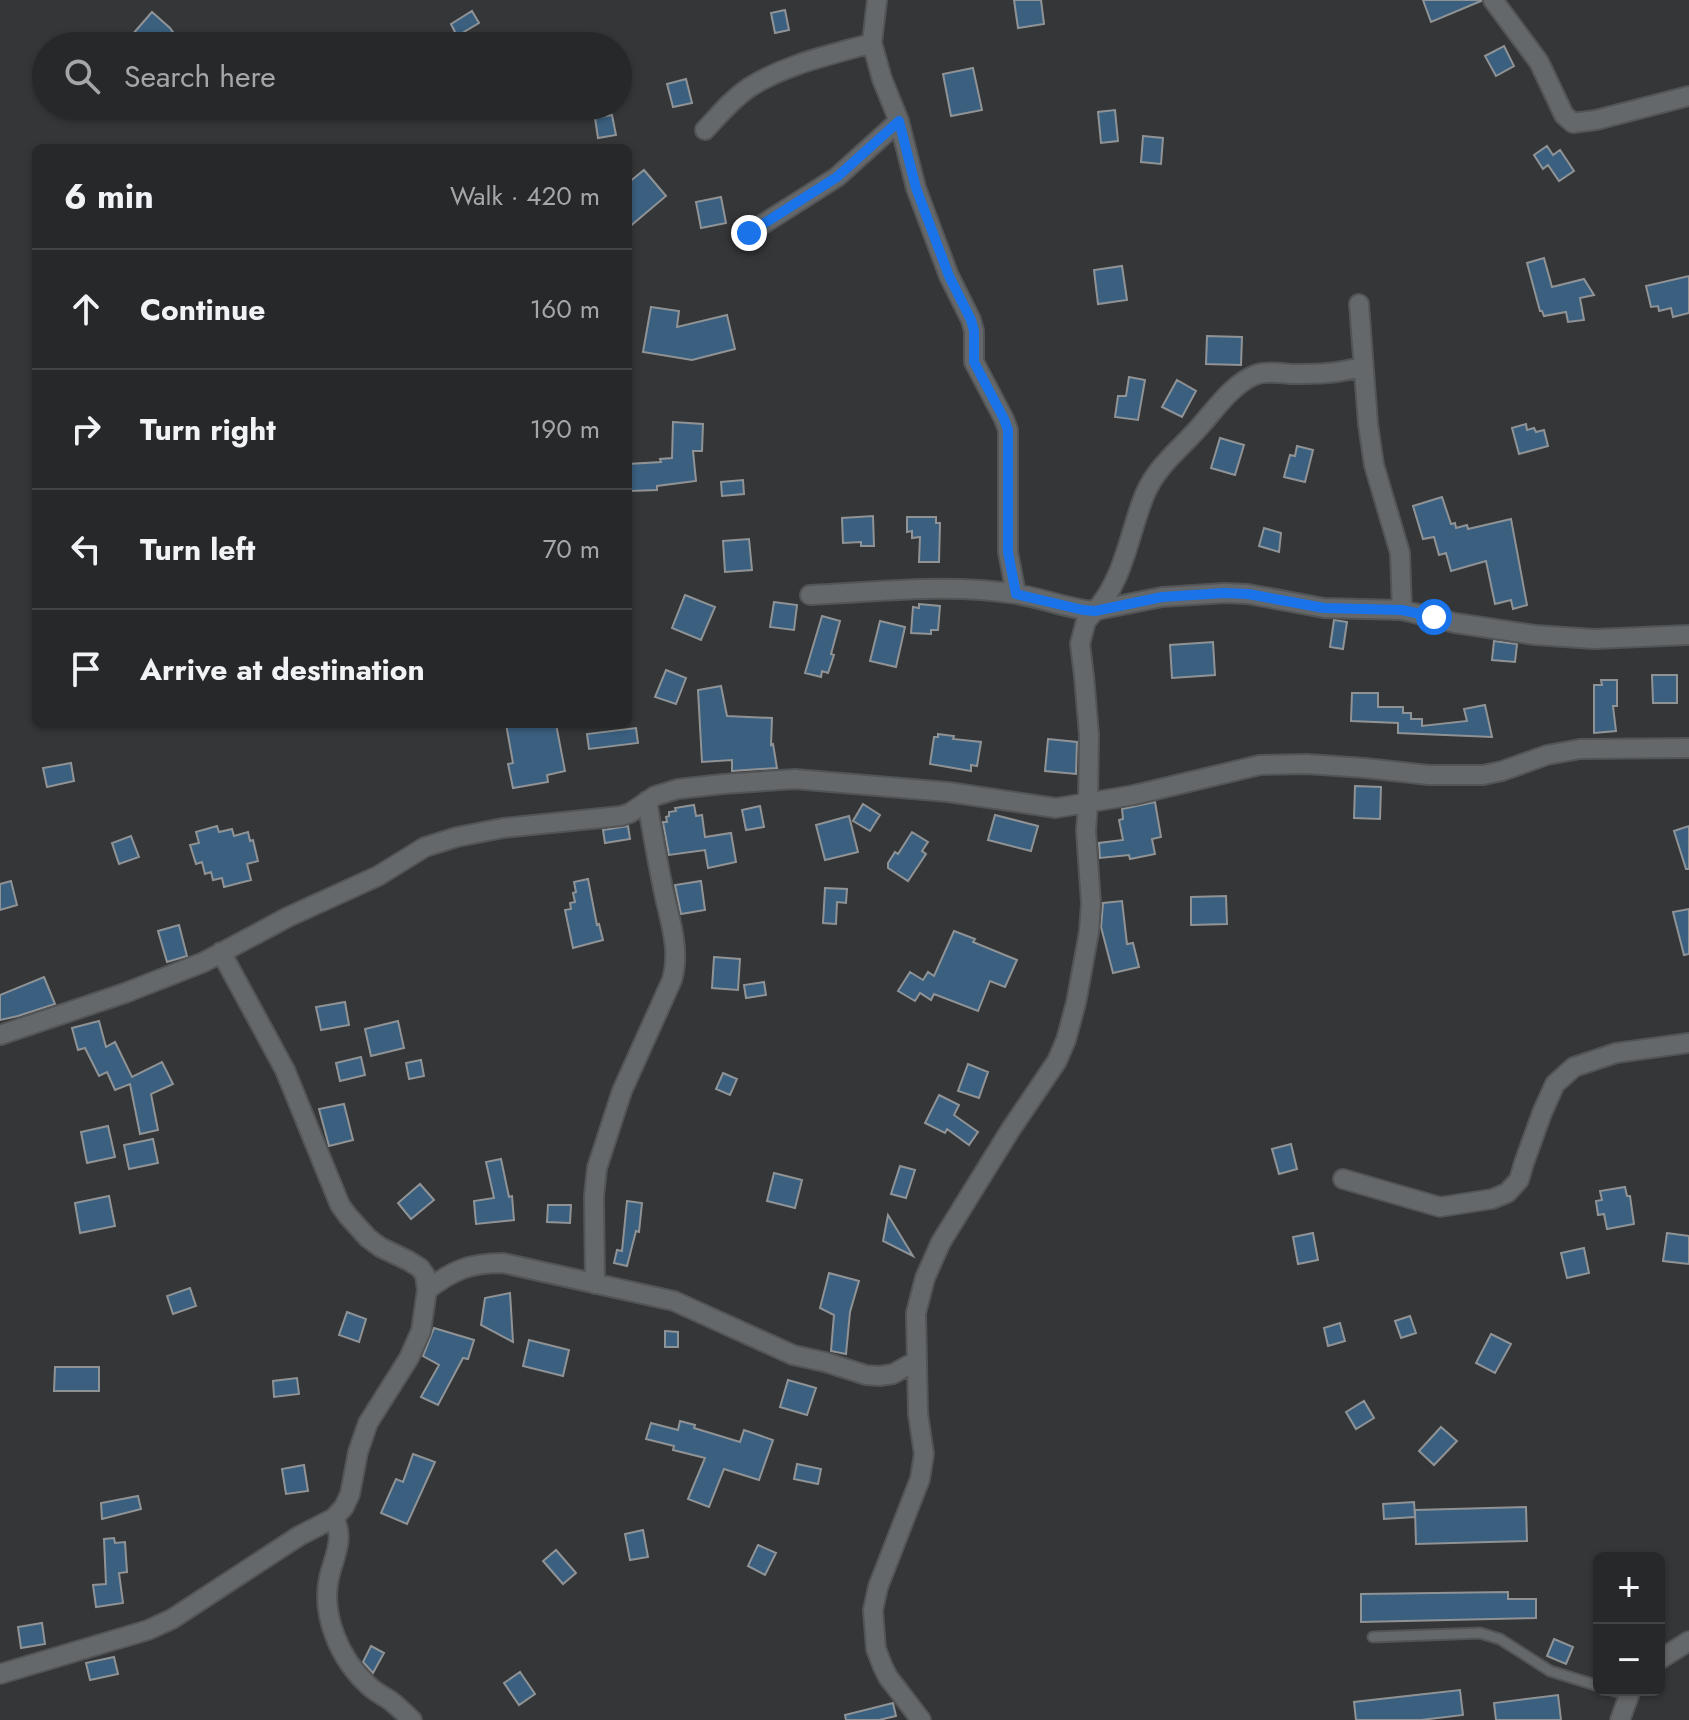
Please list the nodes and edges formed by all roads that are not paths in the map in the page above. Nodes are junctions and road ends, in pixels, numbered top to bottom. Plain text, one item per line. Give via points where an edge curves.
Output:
1 (877, 0) edge
2 (1493, 0) edge
3 (872, 43) junction
4 (1689, 96) edge
5 (899, 121) junction
6 (705, 130) dead end
7 (749, 233) dead end
8 (1359, 304) dead end
9 (1363, 366) junction
10 (1016, 594) junction
11 (810, 595) dead end
12 (1402, 610) junction
13 (1095, 611) junction
14 (1689, 635) edge
15 (1689, 748) edge
16 (647, 801) junction
17 (1088, 802) junction
18 (221, 952) junction
19 (0, 1035) edge
20 (1689, 1043) edge
21 (1343, 1179) dead end
22 (595, 1284) junction
23 (427, 1290) junction
24 (916, 1361) junction
25 (334, 1518) junction
26 (1373, 1637) dead end
27 (1689, 1641) edge
28 (1665, 1656) edge
29 (0, 1674) edge
30 (1593, 1684) edge
31 (1623, 1696) edge
32 (412, 1720) edge
33 (921, 1720) edge
34 (1620, 1720) edge

1 - 3 street
2 - 4 street via 1539,62 1573,123
3 - 5 street
3 - 6 street via 765,78 727,105
5 - 7 street via 837,177
5 - 10 street via 916,188 971,320 974,362 1008,430 1008,552
8 - 9 street
9 - 12 street via 1374,465 1400,553
9 - 13 street via 1344,372 1257,374 1221,402 1160,466 1119,571
10 - 11 street via 942,587
10 - 13 street
12 - 13 street via 1324,608 1224,593 1162,597
12 - 14 street via 1535,635
13 - 17 street via 1080,644 1089,735
15 - 17 street via 1580,749 1483,775 1260,765
16 - 17 street via 678,789 803,779 1056,808
16 - 18 street via 610,819 493,829 447,839
16 - 22 street via 676,967 622,1091 597,1168
17 - 24 street via 1089,932 1066,1040 941,1242 916,1313
18 - 19 street via 125,993
18 - 23 street via 285,1070 340,1205 368,1238 420,1268
20 - 21 street via 1616,1053 1574,1067 1555,1084 1519,1180 1492,1199 1440,1207
22 - 23 street via 485,1263 456,1270
22 - 24 street via 674,1301 793,1355 866,1375 893,1374
23 - 25 street via 421,1331 368,1423 350,1494
24 - 33 street via 924,1454 920,1479 873,1610 883,1667
25 - 29 street via 148,1630
25 - 32 street via 338,1550 327,1599 336,1639 364,1681
26 - 30 lane via 1480,1633 1500,1639 1550,1671
27 - 28 street
31 - 34 street

